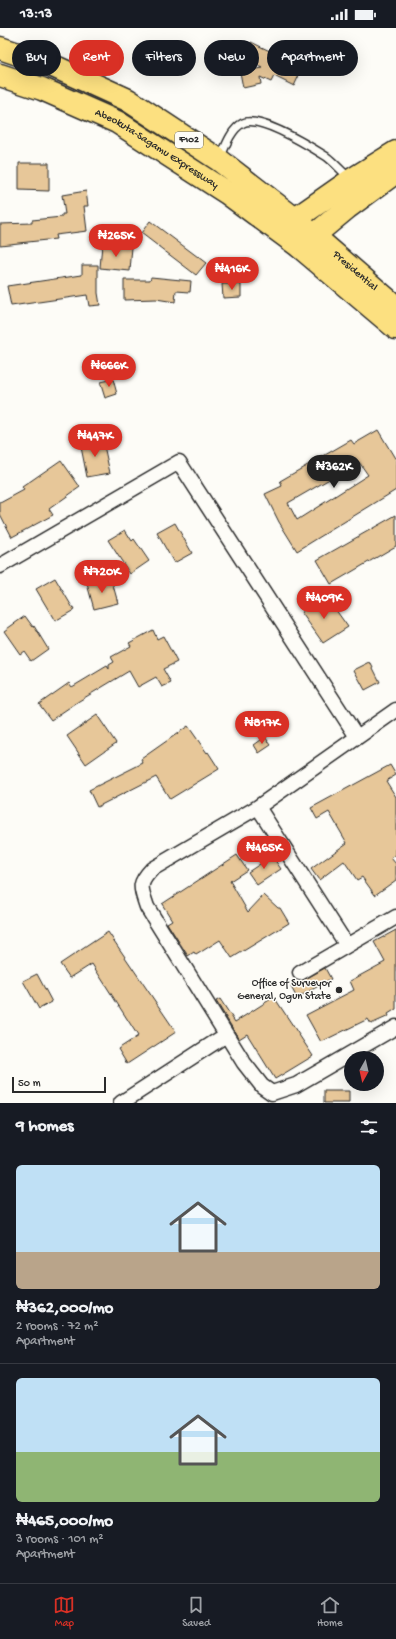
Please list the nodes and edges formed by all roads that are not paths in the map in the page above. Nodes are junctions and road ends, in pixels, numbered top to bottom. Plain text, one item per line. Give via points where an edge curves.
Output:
1 (0, 40) edge
2 (12, 46) edge
3 (0, 48) edge
4 (12, 52) edge
5 (61, 70) edge
6 (0, 75) edge
7 (0, 84) edge
8 (42, 89) junction
9 (396, 152) edge
10 (219, 160) junction
11 (396, 172) edge
12 (351, 180) junction
13 (287, 225) junction
14 (307, 241) junction
15 (396, 306) edge
16 (396, 328) edge
17 (0, 566) edge
18 (396, 710) edge
19 (357, 737) junction
20 (258, 807) junction
21 (396, 917) edge
22 (346, 944) junction
23 (300, 973) dead end
24 (396, 1027) edge
25 (226, 1035) junction
26 (121, 1103) edge

1 - 2 main road
3 - 4 main road, Abeokuta-Sagamu Expressway / F102
5 - 10 main road, Abeokuta-Sagamu Expressway / F102 via 128,100
6 - 8 main road, Abeokuta-Sagamu Expressway / F102
7 - 8 main road
8 - 13 main road, Abeokuta-Sagamu Expressway / F102 via 118,122 228,193
9 - 12 main road
10 - 12 lane via 233,132 243,123 254,121 275,128 328,158
10 - 13 main road, Abeokuta-Sagamu Expressway / F102
11 - 14 main road
12 - 13 main road
13 - 14 main road, Abeokuta-Sagamu Expressway / F102
14 - 15 main road, Presidential
14 - 16 main road
17 - 19 street via 178,462
18 - 19 street
19 - 20 street
20 - 22 street
20 - 25 street via 152,869 142,879 141,888 147,907
21 - 22 street
22 - 23 street
24 - 25 street via 296,1085 272,1093 262,1086
25 - 26 street

